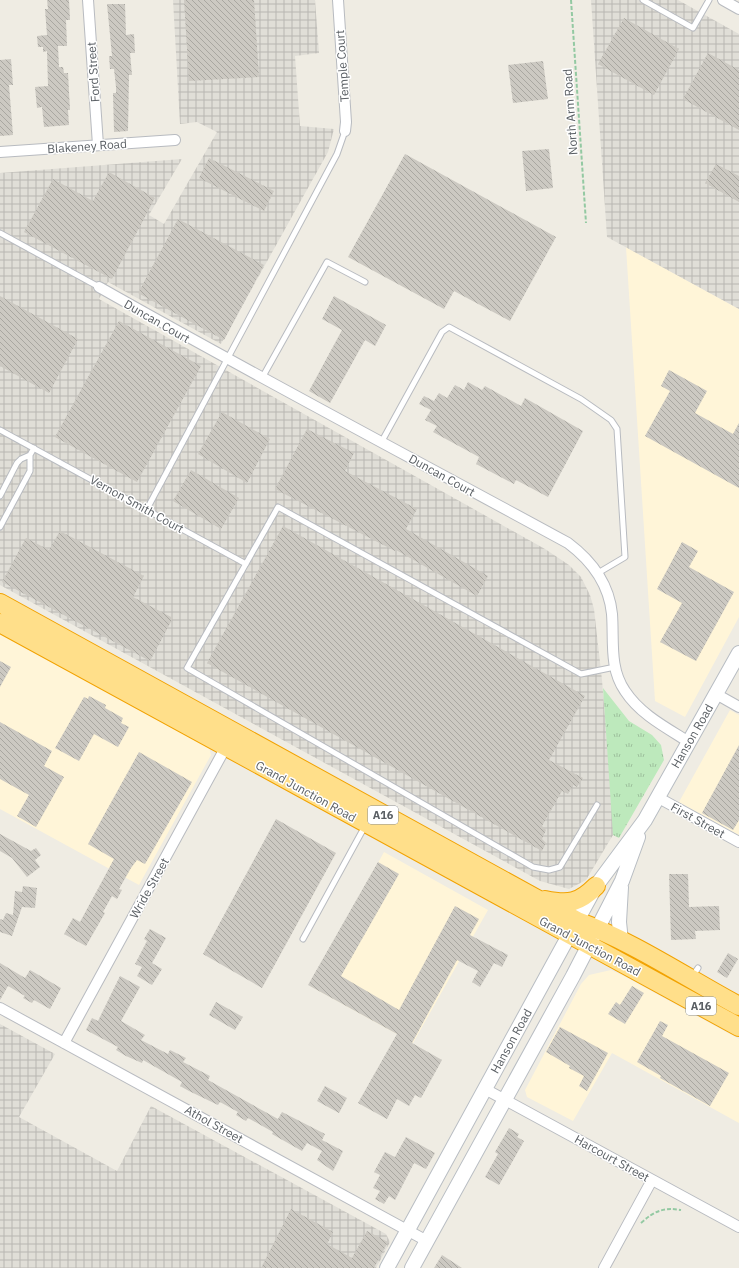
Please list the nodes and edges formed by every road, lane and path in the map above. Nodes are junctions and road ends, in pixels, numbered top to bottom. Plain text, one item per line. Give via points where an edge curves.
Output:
1 (88, 0) edge
2 (338, 0) edge
3 (571, 0) edge
4 (643, 0) edge
5 (709, 0) edge
6 (723, 0) edge
7 (739, 9) edge
8 (345, 131) joint
9 (175, 140) dead end
10 (98, 145) junction
11 (0, 152) edge
12 (586, 223) dead end
13 (0, 233) edge
14 (365, 282) dead end
15 (99, 288) joint
16 (226, 360) junction
17 (262, 378) junction
18 (0, 430) edge
19 (382, 441) junction
20 (34, 448) junction
21 (30, 455) junction
22 (0, 496) edge
23 (147, 509) junction
24 (0, 527) edge
25 (246, 564) junction
26 (598, 573) junction
27 (0, 603) edge
28 (0, 623) edge
29 (739, 653) edge
30 (615, 667) junction
31 (716, 694) junction
32 (739, 707) edge
33 (229, 740) junction
34 (689, 742) junction
35 (657, 798) junction
36 (597, 804) dead end
37 (370, 817) junction
38 (645, 820) junction
39 (739, 842) edge
40 (622, 881) junction
41 (596, 886) junction
42 (533, 897) junction
43 (543, 921) junction
44 (573, 928) junction
45 (597, 928) junction
46 (303, 940) dead end
47 (621, 941) junction
48 (589, 946) junction
49 (547, 975) junction
50 (739, 1006) edge
51 (0, 1008) edge
52 (739, 1027) edge
53 (64, 1043) junction
54 (485, 1089) junction
55 (505, 1100) junction
56 (652, 1180) junction
57 (681, 1210) dead end
58 (640, 1224) dead end
59 (739, 1227) edge
60 (408, 1230) junction
61 (427, 1241) junction
62 (387, 1268) edge
63 (412, 1268) edge
64 (604, 1268) edge

1 - 10 street, Ford Street
2 - 8 street, Temple Court
3 - 12 path, North Arm Road
4 - 5 lane via 693,28
6 - 7 street
8 - 16 lane via 337,154
9 - 10 street, Blakeney Road
10 - 11 street, Blakeney Road
13 - 15 lane
14 - 17 lane via 327,262
15 - 16 street, Duncan Court
16 - 17 street, Duncan Court
16 - 23 lane
17 - 19 street, Duncan Court
18 - 20 lane, Vernon Smith Court
19 - 26 street, Duncan Court via 568,543 582,554
19 - 26 lane via 442,332 449,327 581,399 611,420 617,429 625,557
20 - 21 lane
20 - 23 lane, Vernon Smith Court
21 - 22 lane via 17,463
21 - 24 lane via 30,471
23 - 25 lane, Vernon Smith Court
25 - 30 lane via 278,507 581,674
25 - 36 lane via 187,668 533,868 549,870 560,867
26 - 30 street, Duncan Court via 610,602
27 - 33 highway, Grand Junction Road / A16
28 - 33 highway, Grand Junction Road / A16
29 - 31 main road, Hanson Road
30 - 34 street, Duncan Court via 624,690 636,707
31 - 32 street
31 - 34 main road, Hanson Road
33 - 37 highway, Grand Junction Road / A16
33 - 53 street, Wride Street
34 - 35 main road, Hanson Road
35 - 38 main road, Hanson Road
35 - 39 street, First Street
37 - 42 highway, Grand Junction Road / A16
37 - 43 highway, Grand Junction Road / A16
37 - 46 lane
38 - 40 main road, Hanson Road
38 - 41 main road, Hanson Road
40 - 45 main road, Hanson Road
40 - 47 main road via 619,922
41 - 42 highway via 576,902 560,903
41 - 44 main road, Hanson Road
42 - 44 highway, Grand Junction Road / A16
43 - 44 highway, Grand Junction Road / A16
43 - 49 main road via 552,931 556,945
44 - 45 highway, Grand Junction Road / A16
44 - 48 highway, Grand Junction Road / A16
44 - 49 main road, Hanson Road
45 - 47 highway, Grand Junction Road / A16
45 - 48 main road, Hanson Road
47 - 50 highway, Grand Junction Road / A16 via 694,974
48 - 52 highway, Grand Junction Road / A16
48 - 55 main road, Hanson Road
49 - 54 main road, Hanson Road
51 - 53 street, Athol Street
53 - 60 street, Athol Street
54 - 55 street, Harcourt Street
54 - 60 main road, Hanson Road
55 - 56 street, Harcourt Street
55 - 61 main road, Hanson Road
56 - 59 street, Harcourt Street
56 - 64 street
57 - 58 path via 669,1208 652,1213
60 - 61 street, Athol Street
60 - 62 main road, Hanson Road
61 - 63 main road, Hanson Road

